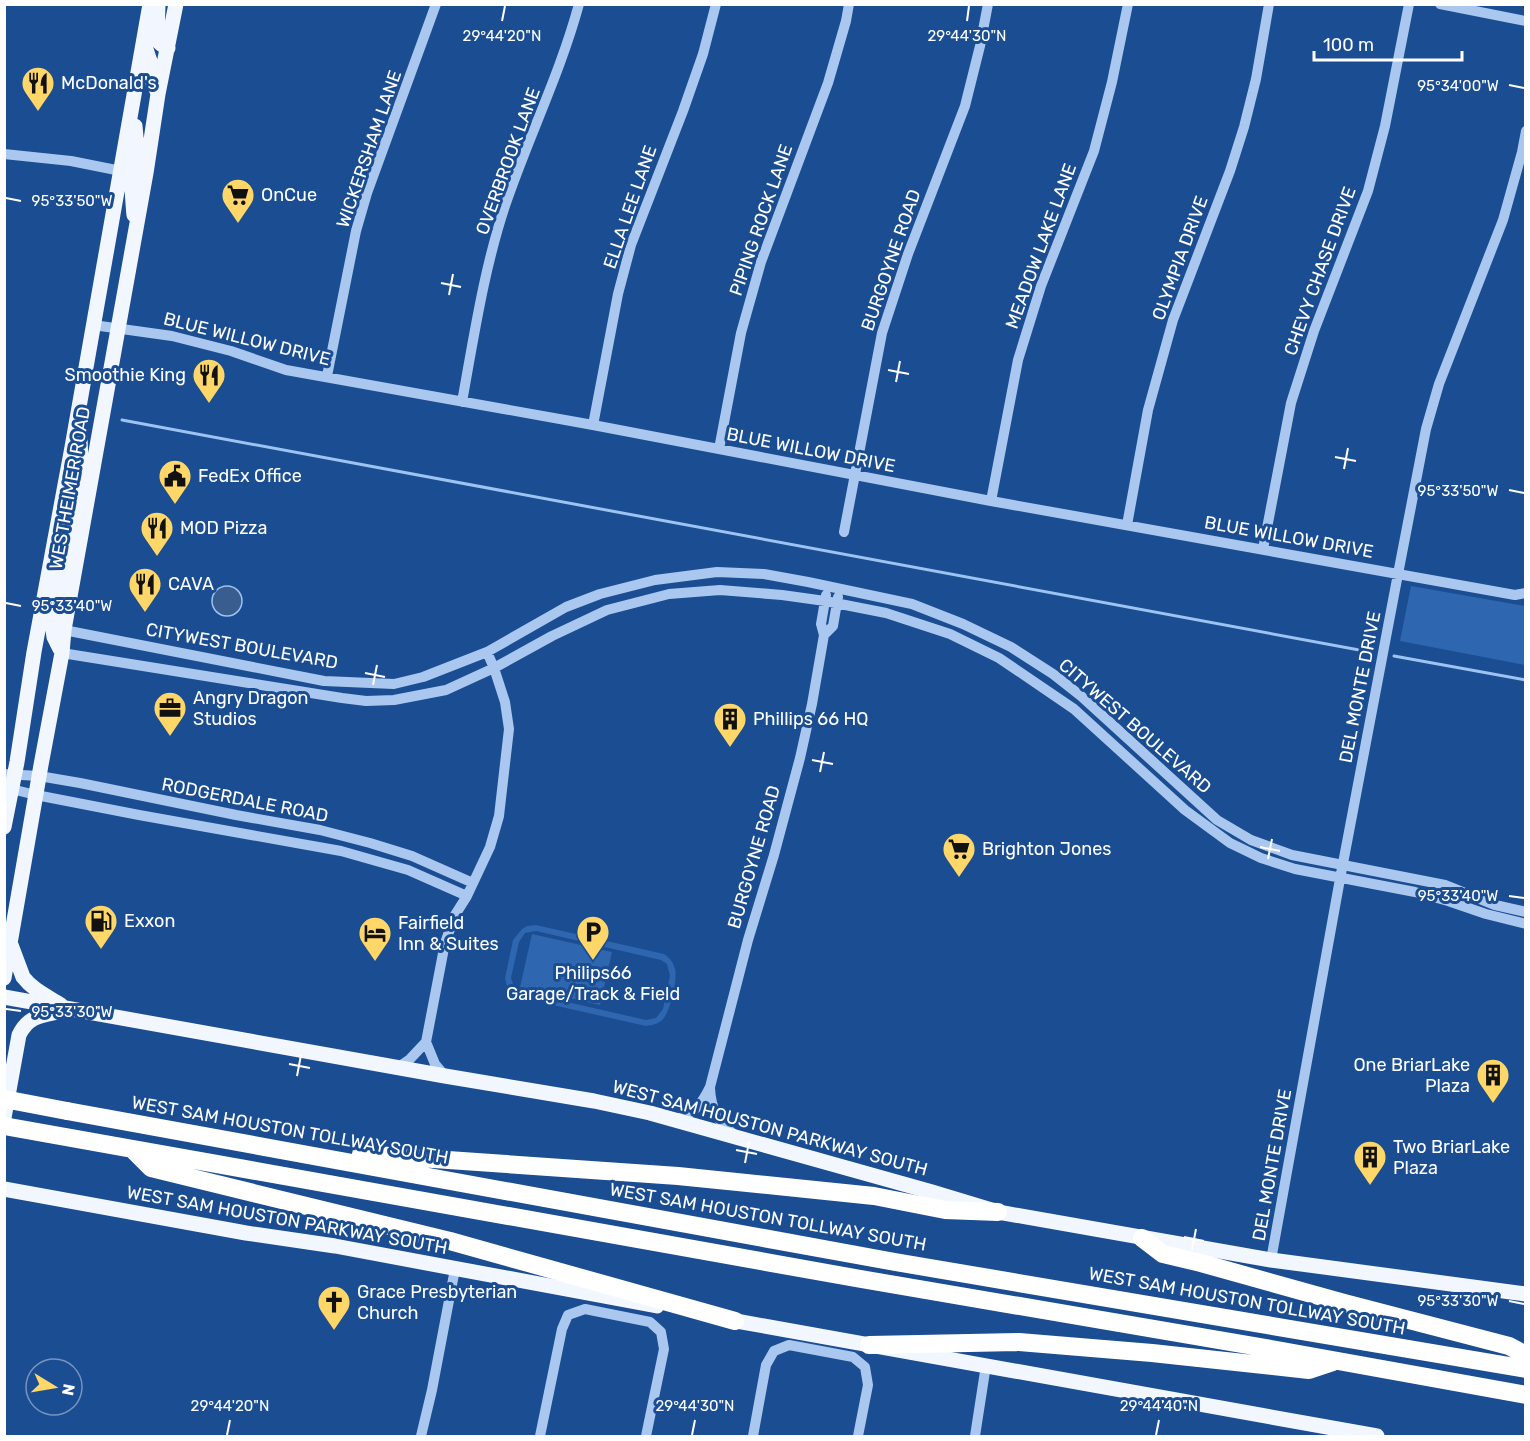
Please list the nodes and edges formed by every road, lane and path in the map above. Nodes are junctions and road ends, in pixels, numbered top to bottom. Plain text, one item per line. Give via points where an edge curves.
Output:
1 (150, 4) edge
2 (158, 4) edge
3 (176, 4) edge
4 (436, 4) edge
5 (579, 4) edge
6 (716, 4) edge
7 (849, 4) edge
8 (988, 4) edge
9 (1128, 4) edge
10 (1269, 4) edge
11 (1409, 4) edge
12 (1440, 4) edge
13 (1526, 21) edge
14 (143, 42) junction
15 (168, 48) junction
16 (158, 94) junction
17 (133, 102) junction
18 (1526, 131) edge
19 (4, 154) edge
20 (121, 171) junction
21 (146, 173) junction
22 (135, 233) junction
23 (93, 325) junction
24 (119, 329) junction
25 (327, 376) junction
26 (462, 402) junction
27 (79, 411) junction
28 (593, 425) junction
29 (719, 449) junction
30 (855, 474) junction
31 (990, 501) junction
32 (1127, 525) junction
33 (844, 532) dead end
34 (1263, 549) junction
35 (1398, 574) junction
36 (827, 586) junction
37 (840, 589) junction
38 (1526, 593) edge
39 (825, 601) junction
40 (837, 604) junction
41 (64, 630) junction
42 (824, 635) junction
43 (487, 652) junction
44 (62, 653) junction
45 (494, 668) junction
46 (39, 776) junction
47 (9, 781) edge
48 (36, 795) junction
49 (188, 806) junction
50 (184, 824) junction
51 (4, 827) edge
52 (320, 830) junction
53 (317, 847) junction
54 (1344, 864) junction
55 (1340, 879) junction
56 (473, 883) junction
57 (467, 896) junction
58 (1526, 912) edge
59 (1526, 924) edge
60 (10, 943) junction
61 (4, 978) edge
62 (4, 997) edge
63 (68, 1009) junction
64 (426, 1042) junction
65 (397, 1068) junction
66 (445, 1076) junction
67 (710, 1087) junction
68 (4, 1099) edge
69 (4, 1118) edge
70 (673, 1119) junction
71 (4, 1126) edge
72 (747, 1140) junction
73 (132, 1149) junction
74 (277, 1149) junction
75 (4, 1181) edge
76 (12, 1190) edge
77 (998, 1212) junction
78 (1142, 1238) junction
79 (1271, 1260) junction
80 (455, 1269) junction
81 (1526, 1294) edge
82 (735, 1321) junction
83 (869, 1345) junction
84 (1526, 1355) edge
85 (1336, 1361) junction
86 (986, 1365) junction
87 (1526, 1369) edge
88 (1526, 1395) edge
89 (979, 1436) edge
90 (422, 1437) edge
91 (540, 1437) edge
92 (646, 1437) edge
93 (753, 1437) edge
94 (858, 1437) edge
95 (1377, 1437) edge

1 - 14 main road, WESTHEIMER ROAD
2 - 15 main road via 157,38
3 - 15 main road, WESTHEIMER ROAD
4 - 25 street, WICKERSHAM LANE via 367,193
5 - 26 street, OVERBROOK LANE via 556,77 505,207 483,292
6 - 28 street, ELLA LEE LANE via 683,111 631,245
7 - 29 street, PIPING ROCK LANE via 828,83 761,262 741,333
8 - 30 street, BURGOYNE ROAD via 965,106 882,333
9 - 31 street, MEADOW LAKE LANE via 1094,151 1041,286 1018,360
10 - 32 street, OLYMPIA DRIVE via 1256,79 1237,149 1173,320 1148,410
11 - 34 street, CHEVY CHASE DRIVE via 1368,191 1291,403
12 - 13 street
14 - 16 main road
14 - 17 main road, WESTHEIMER ROAD
15 - 16 main road, WESTHEIMER ROAD
16 - 21 main road, WESTHEIMER ROAD
17 - 20 main road, WESTHEIMER ROAD
17 - 21 main road via 135,165
18 - 35 street, DEL MONTE DRIVE via 1503,220 1439,384 1426,429
19 - 20 street
20 - 22 main road via 131,177
20 - 23 main road, WESTHEIMER ROAD
21 - 22 main road, WESTHEIMER ROAD
22 - 24 main road, WESTHEIMER ROAD
23 - 24 street, BLUE WILLOW DRIVE
23 - 27 main road, WESTHEIMER ROAD
24 - 25 street, BLUE WILLOW DRIVE via 172,336 286,370
24 - 41 main road, WESTHEIMER ROAD
25 - 26 street, BLUE WILLOW DRIVE
26 - 28 street, BLUE WILLOW DRIVE
27 - 44 main road via 81,463 52,623
27 - 47 main road, WESTHEIMER ROAD
28 - 29 street, BLUE WILLOW DRIVE
29 - 30 street, BLUE WILLOW DRIVE
30 - 31 street, BLUE WILLOW DRIVE
30 - 33 street, BURGOYNE ROAD
31 - 32 street, BLUE WILLOW DRIVE
32 - 34 street, BLUE WILLOW DRIVE
34 - 35 street, BLUE WILLOW DRIVE
35 - 38 street, BLUE WILLOW DRIVE via 1515,595
35 - 54 street, DEL MONTE DRIVE
36 - 37 street, CITYWEST BOULEVARD
36 - 39 street, BURGOYNE ROAD
36 - 43 street, CITYWEST BOULEVARD via 764,574 717,572 655,580 566,607
37 - 40 street, BURGOYNE ROAD
37 - 54 street, CITYWEST BOULEVARD via 912,604 1011,647 1081,696 1217,820 1251,840 1292,855
39 - 40 street, CITYWEST BOULEVARD
39 - 42 street, BURGOYNE ROAD via 820,624
39 - 45 street, CITYWEST BOULEVARD via 720,590 669,594 607,610
40 - 42 street, BURGOYNE ROAD via 832,626
40 - 55 street, CITYWEST BOULEVARD via 885,613 950,634 999,658 1074,709 1185,810 1230,843 1294,869
41 - 43 street, CITYWEST BOULEVARD via 324,681 394,684
41 - 44 main road, WESTHEIMER ROAD
42 - 67 street, BURGOYNE ROAD via 800,758
43 - 45 street
44 - 45 street, CITYWEST BOULEVARD via 366,701 446,690
44 - 46 main road, WESTHEIMER ROAD
45 - 56 street via 509,729 499,816
46 - 47 street, RODGERDALE ROAD
46 - 48 main road, WESTHEIMER ROAD
46 - 49 street, RODGERDALE ROAD
47 - 48 street, RODGERDALE ROAD
47 - 51 main road, WESTHEIMER ROAD
48 - 50 street, RODGERDALE ROAD
48 - 60 main road, WESTHEIMER ROAD
49 - 50 street
49 - 52 street, RODGERDALE ROAD
50 - 53 street, RODGERDALE ROAD
52 - 53 street
52 - 56 street, RODGERDALE ROAD via 412,856
53 - 57 street, RODGERDALE ROAD via 408,870
54 - 55 street, DEL MONTE DRIVE
54 - 58 street, CITYWEST BOULEVARD via 1445,885 1495,905
55 - 59 street, CITYWEST BOULEVARD via 1415,892
55 - 79 street, DEL MONTE DRIVE
56 - 57 street
57 - 64 street via 445,943
60 - 61 main road, WESTHEIMER ROAD
60 - 63 main road via 31,987
62 - 63 main road, WEST SAM HOUSTON PARKWAY SOUTH
63 - 65 main road, WEST SAM HOUSTON PARKWAY SOUTH
63 - 69 main road via 25,1024 19,1035
64 - 65 street
64 - 66 street
65 - 66 main road, WEST SAM HOUSTON PARKWAY SOUTH
66 - 70 main road, WEST SAM HOUSTON PARKWAY SOUTH via 594,1101
67 - 70 street, BURGOYNE ROAD via 698,1107
67 - 72 street, BURGOYNE ROAD via 717,1118 725,1128
68 - 74 highway, WEST SAM HOUSTON TOLLWAY SOUTH, bridge
70 - 72 main road, WEST SAM HOUSTON PARKWAY SOUTH
71 - 73 highway
72 - 77 main road, WEST SAM HOUSTON PARKWAY SOUTH
73 - 82 highway via 151,1168 450,1241
73 - 85 highway
74 - 77 highway via 678,1176 874,1196 945,1210
74 - 87 highway, WEST SAM HOUSTON TOLLWAY SOUTH via 895,1262
75 - 76 main road
76 - 80 main road, WEST SAM HOUSTON PARKWAY SOUTH
77 - 78 main road, WEST SAM HOUSTON PARKWAY SOUTH
78 - 79 main road, WEST SAM HOUSTON PARKWAY SOUTH
78 - 84 highway via 1163,1254 1509,1346
79 - 81 main road, WEST SAM HOUSTON PARKWAY SOUTH
80 - 82 main road, WEST SAM HOUSTON PARKWAY SOUTH
80 - 90 street
82 - 83 main road, WEST SAM HOUSTON PARKWAY SOUTH
83 - 85 highway via 1019,1342 1309,1370
83 - 86 main road, WEST SAM HOUSTON PARKWAY SOUTH
85 - 88 highway
86 - 89 street
86 - 95 main road, WEST SAM HOUSTON PARKWAY SOUTH
91 - 92 street via 562,1329 568,1315 585,1309 650,1322 662,1332 664,1349
93 - 94 street via 766,1365 774,1351 789,1345 853,1357 865,1367 868,1385

